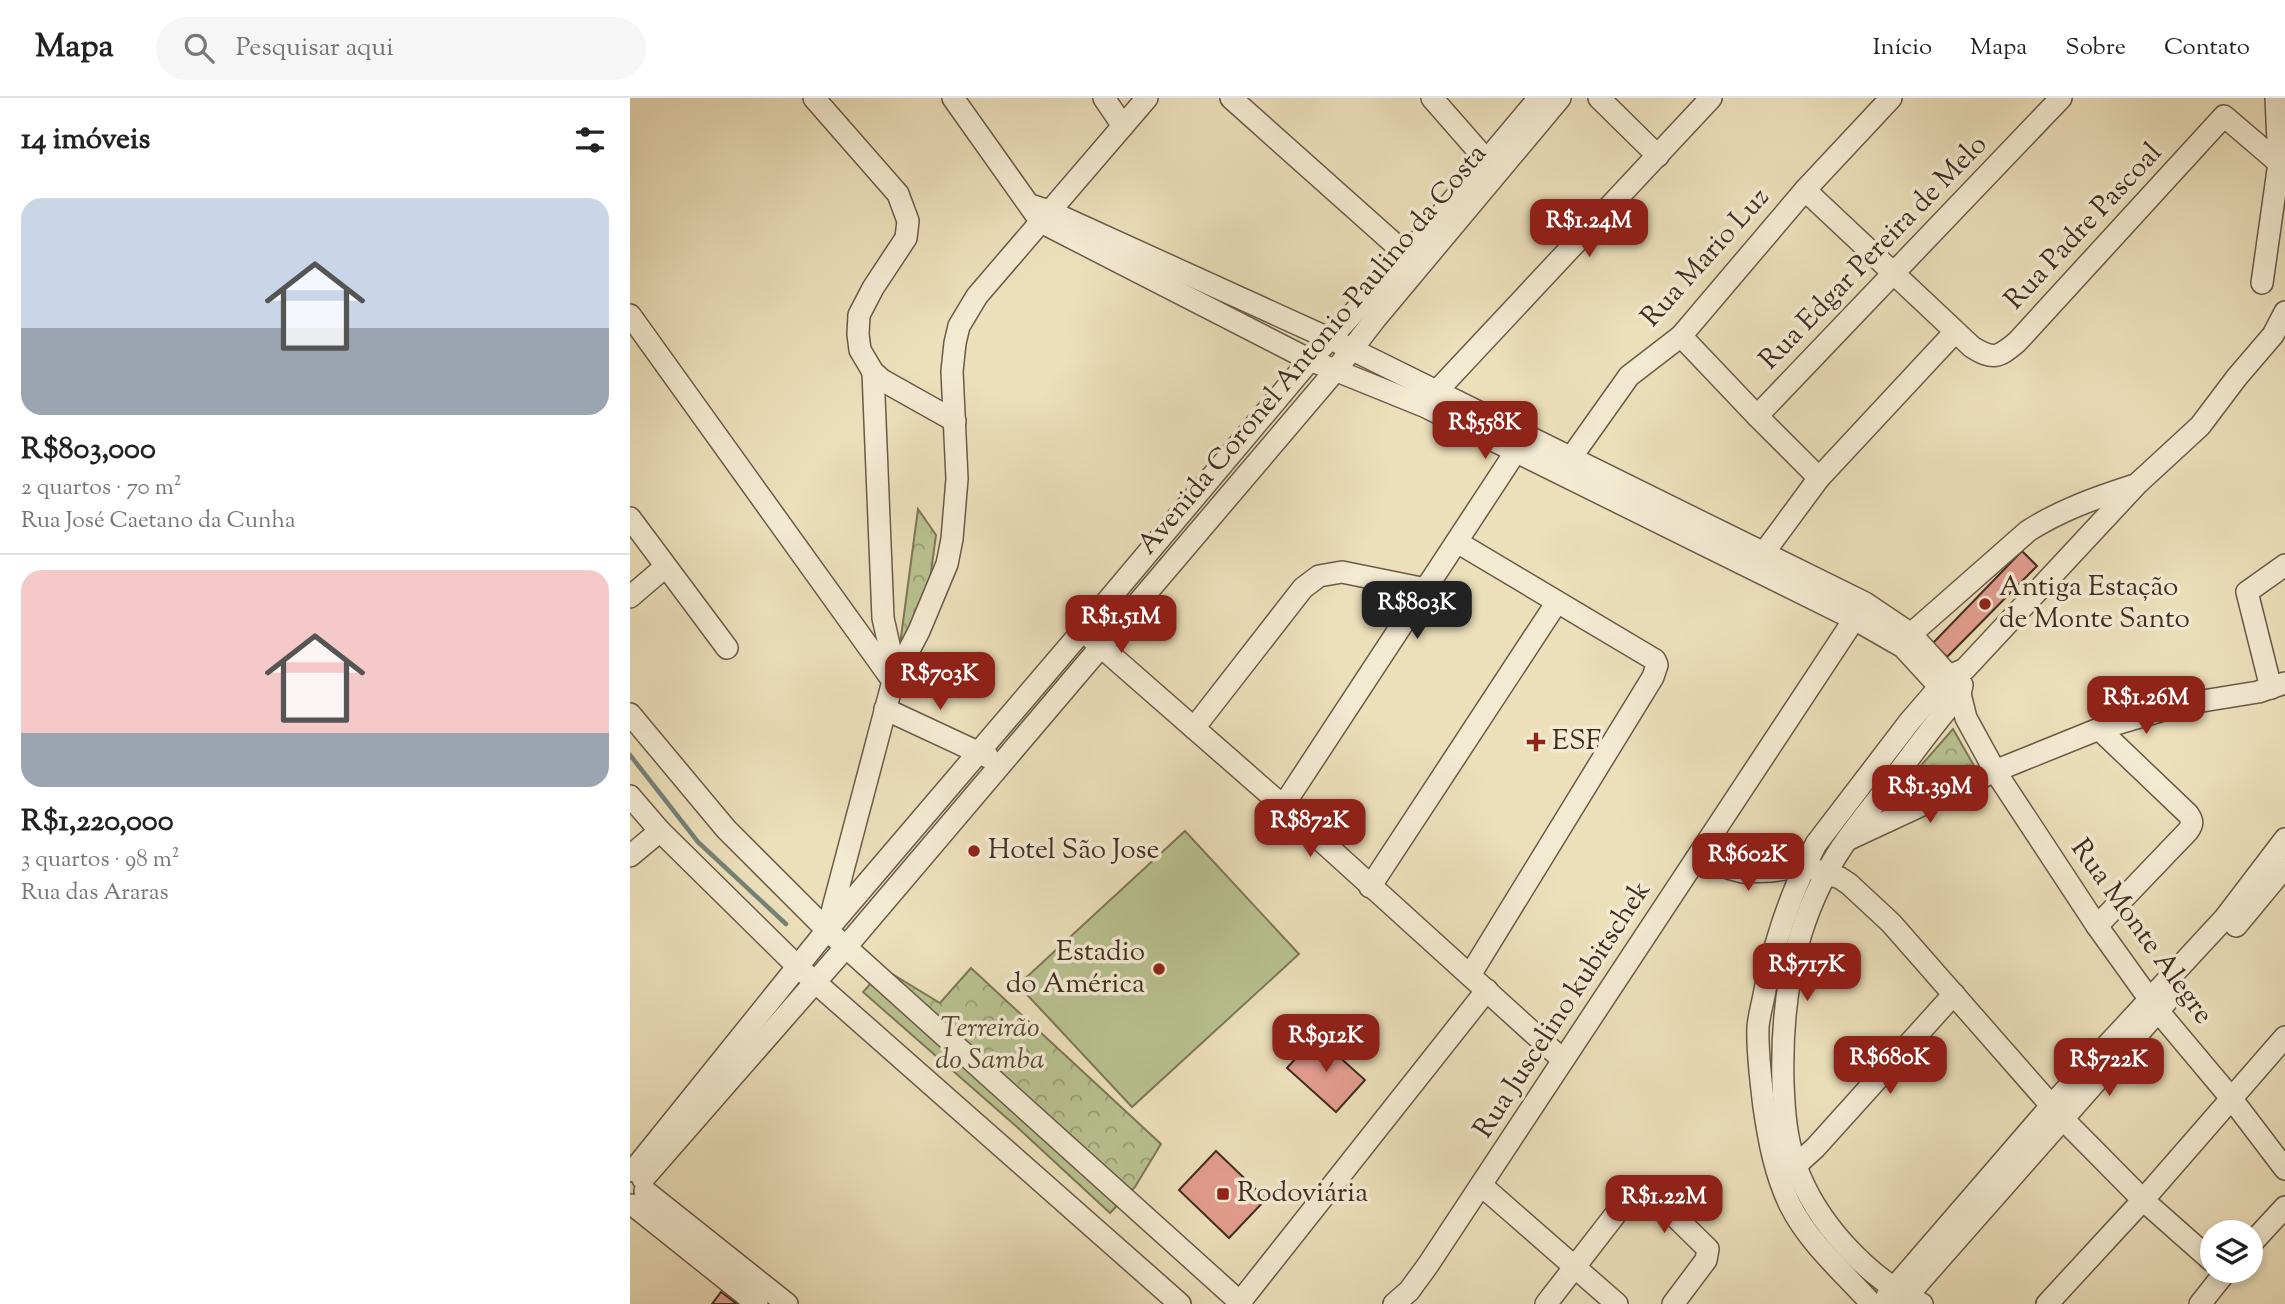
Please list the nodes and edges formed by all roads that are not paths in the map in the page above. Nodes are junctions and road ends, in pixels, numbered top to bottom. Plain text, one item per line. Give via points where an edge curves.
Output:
1 (814, 98) edge
2 (953, 98) edge
3 (1104, 98) edge
4 (1147, 98) edge
5 (1231, 98) edge
6 (1432, 98) edge
7 (1539, 98) edge
8 (1560, 98) edge
9 (1599, 98) edge
10 (1711, 98) edge
11 (1891, 98) edge
12 (2060, 98) edge
13 (2276, 98) edge
14 (1123, 126) junction
15 (1658, 156) junction
16 (2282, 162) edge
17 (1492, 167) junction
18 (1805, 190) junction
19 (1040, 213) junction
20 (1413, 260) junction
21 (1893, 274) junction
22 (1178, 281) junction
23 (2262, 283) dead end
24 (1265, 310) junction
25 (2285, 312) edge
26 (630, 315) edge
27 (1253, 331) junction
28 (1955, 332) junction
29 (1681, 335) junction
30 (1329, 339) junction
31 (1351, 350) junction
32 (1310, 360) junction
33 (1335, 371) junction
34 (873, 372) junction
35 (1431, 399) junction
36 (1757, 416) junction
37 (955, 422) junction
38 (1520, 445) junction
39 (1566, 466) junction
40 (1819, 478) junction
41 (2137, 484) junction
42 (630, 518) edge
43 (1457, 542) junction
44 (1758, 561) junction
45 (2285, 565) edge
46 (665, 567) junction
47 (1426, 589) junction
48 (630, 597) edge
49 (1557, 601) junction
50 (1860, 611) junction
51 (1083, 630) junction
52 (1907, 640) junction
53 (1101, 646) junction
54 (727, 648) dead end
55 (894, 678) junction
56 (2278, 685) edge
57 (1955, 691) junction
58 (885, 709) junction
59 (630, 714) edge
60 (1194, 728) junction
61 (2099, 729) junction
62 (978, 752) junction
63 (1000, 763) junction
64 (1995, 771) junction
65 (630, 796) edge
66 (1283, 806) junction
67 (660, 831) junction
68 (910, 833) junction
69 (2285, 839) edge
70 (1847, 840) junction
71 (929, 848) junction
72 (630, 856) edge
73 (1696, 859) junction
74 (1804, 866) junction
75 (2285, 867) edge
76 (1826, 873) junction
77 (1370, 887) junction
78 (2097, 926) junction
79 (827, 930) junction
80 (845, 948) junction
81 (798, 967) junction
82 (1470, 975) junction
83 (816, 982) junction
84 (1487, 990) junction
85 (1954, 993) junction
86 (2154, 1005) junction
87 (2285, 1037) edge
88 (1563, 1060) junction
89 (2231, 1098) junction
90 (2057, 1112) junction
91 (1795, 1166) junction
92 (2285, 1169) edge
93 (1481, 1185) junction
94 (636, 1187) edge
95 (2143, 1200) junction
96 (2285, 1208) edge
97 (2263, 1231) edge
98 (701, 1247) junction
99 (2200, 1250) edge
100 (1574, 1268) junction
101 (2213, 1283) edge
102 (1906, 1298) edge
103 (1241, 1303) edge
104 (757, 1304) edge
105 (787, 1304) edge
106 (1180, 1304) edge
107 (1394, 1304) edge
108 (1546, 1304) edge
109 (1617, 1304) edge
110 (1673, 1304) edge
111 (1872, 1304) edge
112 (1880, 1304) edge
113 (2047, 1304) edge
114 (2200, 1304) edge

1 - 34 street via 898,194 908,221 906,238 859,315 860,350
2 - 19 street
3 - 14 street
4 - 14 street
5 - 20 street
6 - 17 street
7 - 17 street, Avenida Coronel Antonio Paulino da Costa
8 - 17 street, Avenida Coronel Antonio Paulino da Costa
9 - 15 street
10 - 15 street
11 - 18 street, Rua Mario Luz
12 - 21 street, Rua Edgar Pereira de Melo
13 - 16 street
14 - 19 street
15 - 35 street
16 - 23 street
16 - 28 street, Rua Padre Pascoal via 2224,116 2017,342 1994,357
17 - 20 street, Avenida Coronel Antonio Paulino da Costa
18 - 21 street
18 - 29 street, Rua Mario Luz
19 - 22 street
19 - 37 street via 959,326 952,371
20 - 30 street, Avenida Coronel Antonio Paulino da Costa
20 - 31 street, Avenida Coronel Antonio Paulino da Costa
21 - 28 street
21 - 36 street, Rua Edgar Pereira de Melo
22 - 24 street
22 - 27 street
24 - 27 street
24 - 30 street
25 - 41 street via 2273,335 2200,426
26 - 55 street
27 - 32 street
28 - 40 street
29 - 36 street
29 - 39 street, Rua Mario Luz via 1629,376
30 - 31 street
30 - 32 street, Avenida Coronel Antonio Paulino da Costa
31 - 33 street, Avenida Coronel Antonio Paulino da Costa
31 - 35 street
32 - 33 street
32 - 51 street, Avenida Coronel Antonio Paulino da Costa
33 - 35 street
33 - 53 street, Avenida Coronel Antonio Paulino da Costa
34 - 37 street
34 - 55 street via 883,618
35 - 38 street, Rua Monte Alegre
36 - 40 street
37 - 55 street via 957,479 947,564
38 - 39 street, Rua Monte Alegre
38 - 43 street
39 - 44 street, Rua Monte Alegre
40 - 44 street
41 - 52 street via 2077,504 2028,531
41 - 57 street
42 - 46 street
43 - 47 street
43 - 49 street
44 - 50 street, Rua Monte Alegre
45 - 56 street via 2247,592
46 - 48 street
46 - 54 street
47 - 60 street via 1342,572 1319,576 1303,588
47 - 66 street
49 - 77 street
49 - 82 street via 1657,665
50 - 52 street, Rua Monte Alegre
50 - 73 street, Rua Juscelino kubitschek
51 - 53 street
51 - 62 street, Avenida Coronel Antonio Paulino da Costa
52 - 57 street, Rua Monte Alegre
53 - 60 street
53 - 63 street, Avenida Coronel Antonio Paulino da Costa
55 - 58 street
56 - 61 street via 2184,704
57 - 64 street, Rua Monte Alegre
57 - 70 street
57 - 74 street via 1910,721
58 - 62 street
58 - 79 street
59 - 79 street via 717,820
60 - 66 street
61 - 64 street
61 - 78 street via 2188,814 2192,826
62 - 63 street
62 - 68 street, Avenida Coronel Antonio Paulino da Costa
63 - 71 street, Avenida Coronel Antonio Paulino da Costa
64 - 70 street
64 - 78 street, Rua Monte Alegre
65 - 67 street
66 - 77 street
67 - 72 street
67 - 81 street
68 - 71 street
68 - 79 street, Avenida Coronel Antonio Paulino da Costa
69 - 86 street
70 - 76 street
71 - 80 street, Avenida Coronel Antonio Paulino da Costa
73 - 74 street via 1742,872
73 - 88 street, Rua Juscelino kubitschek
74 - 76 street
74 - 111 street via 1782,921 1758,1026 1768,1133 1791,1206 1809,1235
75 - 86 street via 2228,935
76 - 85 street via 1866,897
76 - 91 street via 1799,936 1786,998 1784,1117
77 - 82 street
78 - 86 street, Rua Monte Alegre
79 - 80 street
79 - 81 street, Avenida Coronel Antonio Paulino da Costa
80 - 83 street, Avenida Coronel Antonio Paulino da Costa
80 - 103 street
81 - 83 street
81 - 94 street, Avenida Coronel Antonio Paulino da Costa
82 - 84 street
83 - 94 street, Avenida Coronel Antonio Paulino da Costa
83 - 106 street
84 - 88 street
84 - 103 street
85 - 90 street
85 - 91 street
86 - 89 street, Rua Monte Alegre
86 - 90 street
87 - 89 street
88 - 93 street, Rua Juscelino kubitschek
89 - 92 street, Rua Monte Alegre
89 - 95 street
90 - 95 street
90 - 102 street
91 - 102 street via 1812,1202 1837,1235
93 - 100 street
93 - 107 street, Rua Juscelino kubitschek via 1409,1291
94 - 98 street
95 - 99 street
95 - 113 street
96 - 97 street
98 - 104 street
98 - 105 street
100 - 108 street
100 - 109 street
100 - 110 street via 1636,1189 1647,1190 1708,1249 1706,1260
101 - 114 street
102 - 112 street

